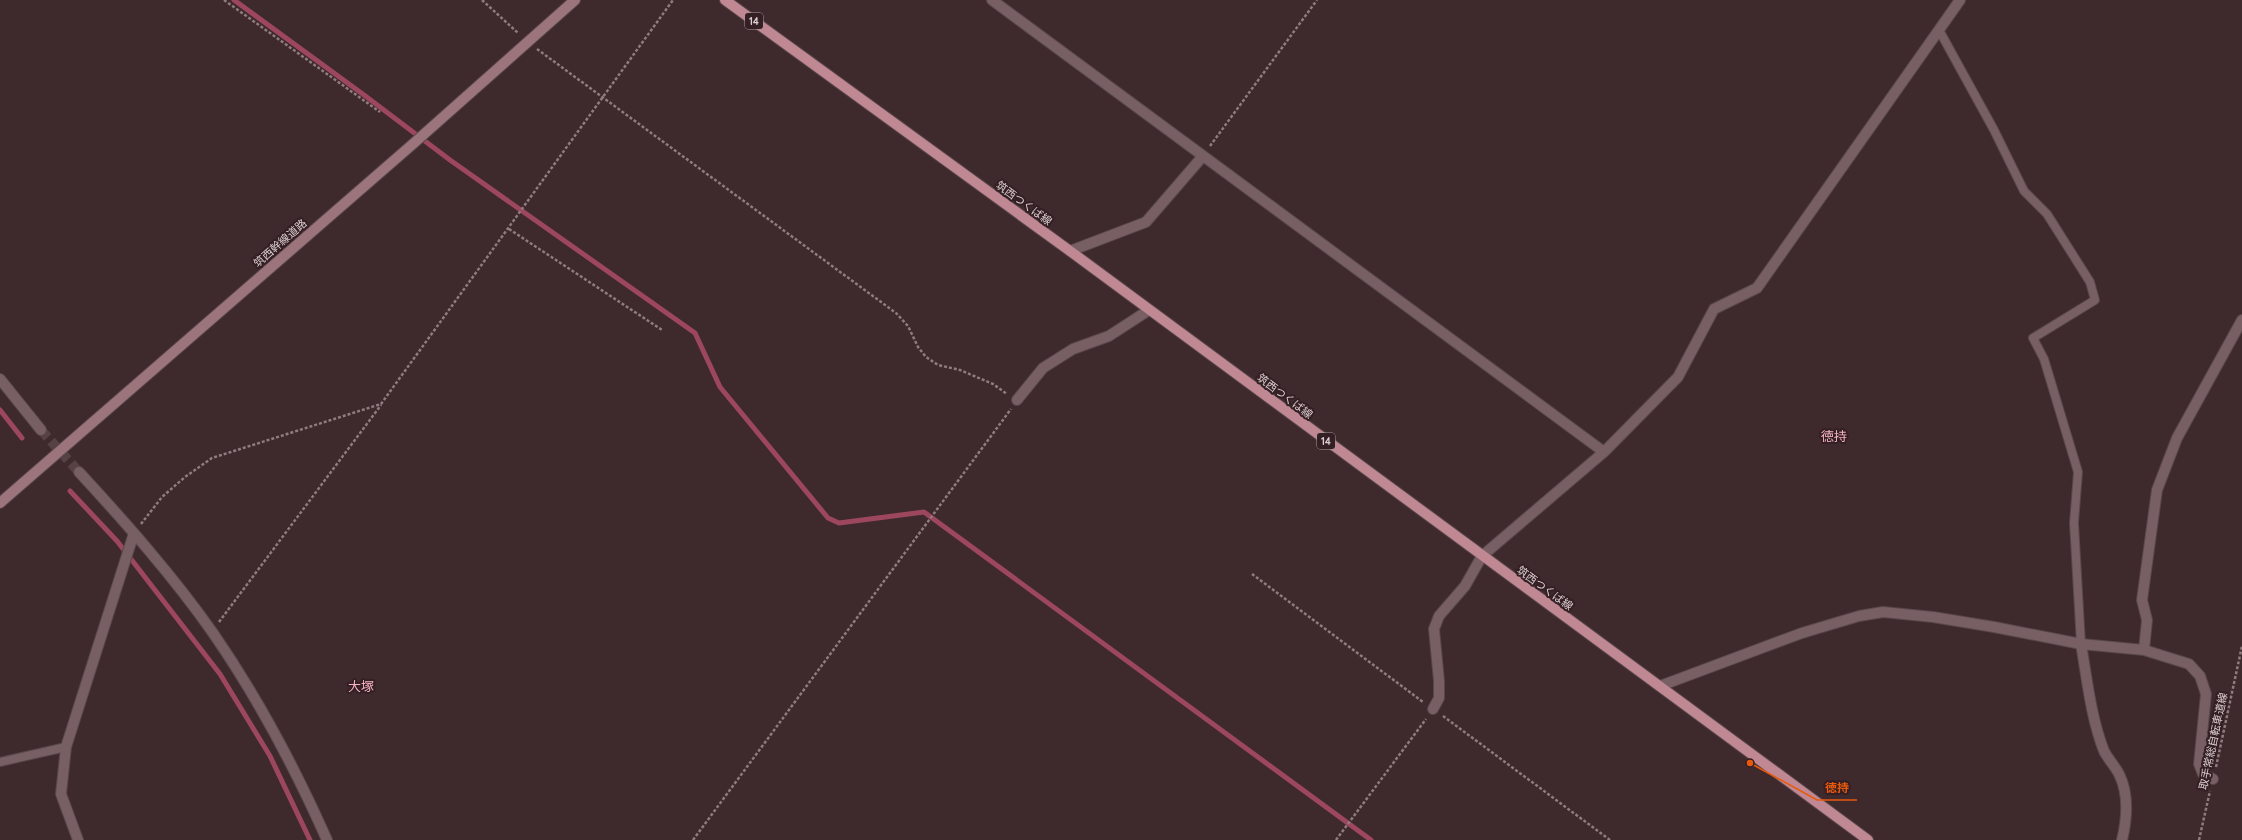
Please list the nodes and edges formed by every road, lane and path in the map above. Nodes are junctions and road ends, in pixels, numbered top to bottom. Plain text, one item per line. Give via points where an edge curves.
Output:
1 (224, 0) edge
2 (482, 0) edge
3 (574, 0) edge
4 (673, 0) edge
5 (725, 0) edge
6 (992, 0) edge
7 (1317, 0) edge
8 (1960, 0) edge
9 (1939, 30) junction
10 (528, 42) junction
11 (602, 98) junction
12 (380, 112) dead end
13 (1203, 156) junction
14 (509, 229) junction
15 (1070, 251) junction
16 (1148, 310) junction
17 (2242, 320) edge
18 (662, 330) dead end
19 (0, 379) edge
20 (1017, 400) junction
21 (381, 404) junction
22 (41, 430) tunnel mouth
23 (1604, 452) junction
24 (79, 472) tunnel mouth
25 (0, 503) edge
26 (134, 533) junction
27 (1482, 556) junction
28 (212, 632) junction
29 (2081, 644) junction
30 (2242, 646) edge
31 (2144, 650) junction
32 (1660, 686) junction
33 (1433, 709) joint
34 (66, 747) junction
35 (0, 762) edge
36 (2213, 779) junction
37 (78, 840) edge
38 (327, 840) edge
39 (693, 840) edge
40 (1336, 840) edge
41 (1868, 840) edge
42 (2122, 840) edge
43 (2198, 840) edge

1 - 12 path
2 - 10 path
3 - 10 street, 筑西幹線道路
4 - 11 path
5 - 15 main road, 筑西つくば線 / 14
6 - 13 street
7 - 13 path
8 - 9 street
9 - 23 street via 1757,288 1714,309 1678,377
9 - 29 lane via 2024,191 2051,220 2090,282 2094,300 2033,338 2044,359 2078,472 2074,523
10 - 11 path
10 - 25 street, 筑西幹線道路
11 - 14 path
11 - 20 path via 896,313 908,326 926,357 938,365 960,370 993,384
13 - 15 street via 1146,222
13 - 23 street
14 - 18 path
14 - 21 path
15 - 16 main road, 筑西つくば線 / 14
16 - 20 street via 1109,336 1073,349 1043,368
16 - 27 main road, 筑西つくば線 / 14
17 - 31 street via 2177,438 2157,490 2142,600 2147,620
19 - 22 street
20 - 39 path
21 - 26 path via 212,458 162,497
21 - 28 path
23 - 27 street
24 - 26 street
26 - 28 street
26 - 34 street
27 - 32 main road, 筑西つくば線 / 14
27 - 33 street via 1465,586 1439,616 1434,629 1439,698
28 - 38 street via 284,749
29 - 31 street
29 - 32 street via 1994,626 1883,612 1859,616 1802,633
29 - 42 street via 2104,751 2120,775 2126,798 2126,823
30 - 36 path, 取手常総自転車道線
31 - 36 street via 2189,664 2200,676 2206,694 2199,764 2203,774
32 - 41 main road, 筑西つくば線 / 14
33 - 40 path
34 - 35 lane
34 - 37 street via 61,794
36 - 43 path, 取手常総自転車道線

